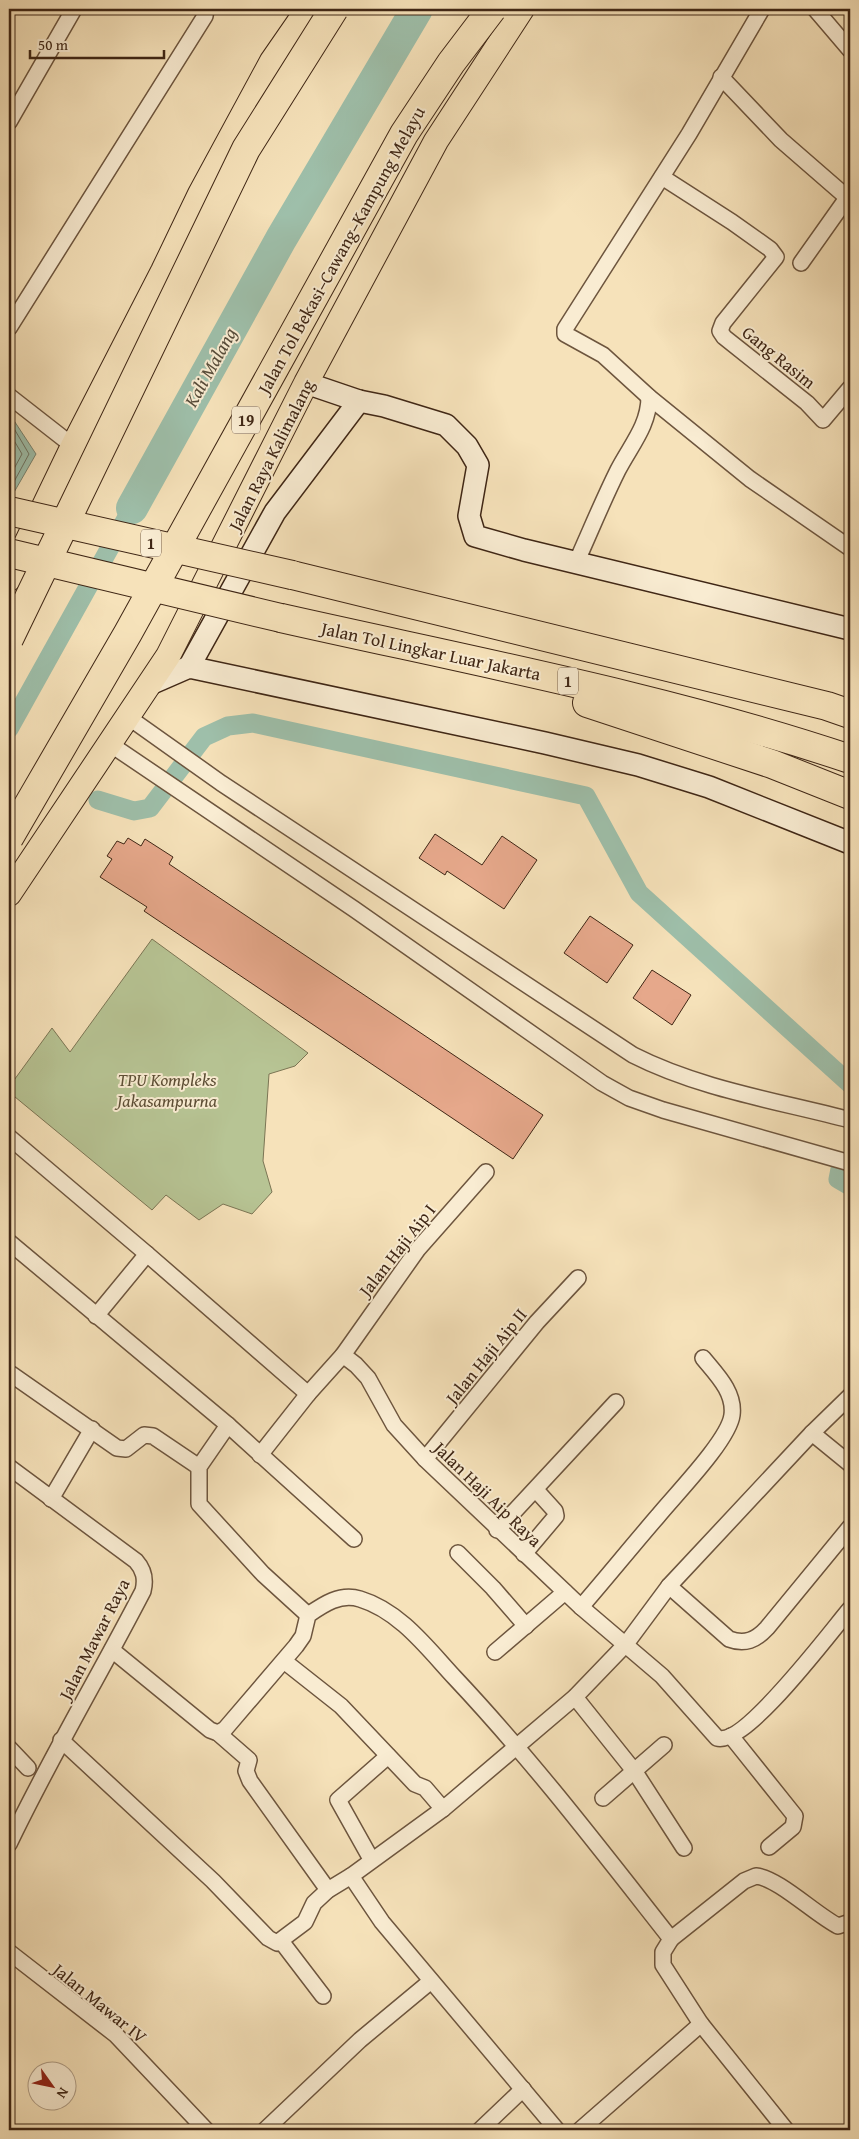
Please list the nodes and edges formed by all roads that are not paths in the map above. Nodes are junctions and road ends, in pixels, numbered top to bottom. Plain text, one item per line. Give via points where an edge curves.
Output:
1 (74, 9) edge
2 (205, 9) edge
3 (308, 9) edge
4 (334, 9) edge
5 (492, 9) edge
6 (522, 9) edge
7 (762, 9) edge
8 (815, 9) edge
9 (850, 50) edge
10 (721, 78) junction
11 (9, 122) edge
12 (662, 177) junction
13 (849, 199) edge
14 (801, 263) dead end
15 (9, 328) edge
16 (306, 383) junction
17 (850, 388) edge
18 (9, 396) edge
19 (650, 396) junction
20 (359, 401) junction
21 (73, 446) junction
22 (9, 511) edge
23 (850, 548) edge
24 (9, 554) edge
25 (576, 563) junction
26 (9, 579) edge
27 (850, 629) edge
28 (9, 639) edge
29 (426, 650) junction
30 (189, 667) junction
31 (150, 684) junction
32 (842, 710) edge
33 (128, 716) junction
34 (110, 744) junction
35 (850, 759) edge
36 (850, 795) edge
37 (9, 838) edge
38 (850, 842) edge
39 (9, 894) edge
40 (850, 1120) edge
41 (9, 1137) edge
42 (850, 1163) edge
43 (486, 1172) dead end
44 (9, 1242) edge
45 (147, 1254) junction
46 (578, 1278) dead end
47 (96, 1316) junction
48 (343, 1355) junction
49 (703, 1358) dead end
50 (11, 1374) dead end
51 (308, 1394) junction
52 (850, 1396) edge
53 (616, 1402) dead end
54 (228, 1425) junction
55 (92, 1429) junction
56 (812, 1432) junction
57 (260, 1455) junction
58 (425, 1460) junction
59 (850, 1464) edge
60 (9, 1467) edge
61 (199, 1467) junction
62 (536, 1490) junction
63 (51, 1499) junction
64 (850, 1527) edge
65 (497, 1530) junction
66 (354, 1539) dead end
67 (458, 1553) dead end
68 (524, 1554) junction
69 (669, 1586) junction
70 (565, 1592) junction
71 (581, 1607) junction
72 (850, 1609) edge
73 (308, 1615) junction
74 (526, 1626) junction
75 (626, 1644) junction
76 (112, 1650) junction
77 (495, 1652) dead end
78 (284, 1661) junction
79 (575, 1697) junction
80 (218, 1733) junction
81 (732, 1736) junction
82 (62, 1740) junction
83 (664, 1745) dead end
84 (519, 1747) junction
85 (9, 1748) edge
86 (388, 1756) junction
87 (28, 1768) dead end
88 (635, 1772) junction
89 (603, 1798) dead end
90 (443, 1809) junction
91 (9, 1844) edge
92 (769, 1847) dead end
93 (684, 1848) dead end
94 (371, 1859) junction
95 (351, 1876) junction
96 (328, 1890) junction
97 (850, 1922) edge
98 (671, 1939) junction
99 (281, 1941) junction
100 (9, 1952) edge
101 (431, 1981) junction
102 (323, 1996) dead end
103 (701, 2024) junction
104 (523, 2090) junction
105 (782, 2129) edge
106 (206, 2130) edge
107 (265, 2130) edge
108 (480, 2130) edge
109 (557, 2130) edge
110 (580, 2130) edge

1 - 11 street
2 - 15 street via 205,16
3 - 21 main road via 272,61 200,194
4 - 28 highway, bridge via 246,149
5 - 37 highway, Jalan Tol Bekasi–Cawang–Kampung Melayu / 19, bridge via 451,62 404,134 128,633
6 - 16 main road, Jalan Raya Kalimalang via 436,141
7 - 10 street
8 - 9 street
10 - 12 street
10 - 13 street via 781,140
12 - 17 street, Gang Rasim via 732,222 776,257 723,323 720,331 724,337 824,420
12 - 19 street via 565,329 569,338 603,355
13 - 14 street
16 - 20 street
16 - 31 main road, Jalan Raya Kalimalang via 184,626
18 - 21 street
19 - 23 street via 750,478
19 - 25 street via 646,423 618,470
20 - 25 street via 446,425 467,446 478,465 468,516 475,536
20 - 30 street via 275,512
21 - 26 main road
22 - 32 highway, 1, bridge via 292,575
24 - 29 highway, Jalan Tol Lingkar Luar Jakarta / 1, bridge
25 - 27 street
29 - 35 highway, Jalan Tol Lingkar Luar Jakarta / 1 via 759,729
29 - 36 highway via 772,764
30 - 31 street
30 - 38 street via 638,765 709,786
31 - 33 main road, Jalan Raya Kalimalang
33 - 34 main road, Jalan Raya Kalimalang
33 - 40 street via 169,747 633,1055 663,1070 702,1082
34 - 39 main road, Jalan Raya Kalimalang
34 - 42 street via 362,914 602,1083 629,1098 663,1110
41 - 45 street
43 - 48 street, Jalan Haji Aip I via 418,1249
44 - 47 street
45 - 47 street
45 - 51 street
46 - 58 street, Jalan Haji Aip II via 537,1322
47 - 54 street
48 - 51 street, Jalan Haji Aip I
48 - 58 street, Jalan Haji Aip Raya via 368,1378 394,1425
49 - 71 street via 726,1387 732,1404 732,1416 725,1431 696,1471
50 - 55 street
51 - 57 street, Jalan Haji Aip I
52 - 56 street
53 - 62 street
54 - 57 street
54 - 61 street
55 - 61 street via 121,1450 126,1450 144,1435 153,1436
55 - 63 street
56 - 59 street
56 - 69 street
57 - 66 street
58 - 65 street, Jalan Haji Aip Raya
60 - 63 street, Jalan Mawar Raya
61 - 73 street via 200,1504 264,1574
62 - 65 street
62 - 68 street via 556,1516
63 - 76 street, Jalan Mawar Raya via 141,1567 145,1582 143,1590
64 - 69 street via 767,1628 747,1642 729,1639
65 - 68 street, Jalan Haji Aip Raya
67 - 74 street
68 - 70 street, Jalan Haji Aip Raya
69 - 75 street
70 - 71 street, Jalan Haji Aip Raya
70 - 74 street
71 - 75 street, Jalan Haji Aip Raya
72 - 81 street via 808,1662 759,1715
73 - 78 street via 303,1636
73 - 84 street via 328,1602 346,1596 388,1612 420,1640
74 - 77 street
75 - 79 street
75 - 81 street, Jalan Haji Aip Raya via 662,1676 717,1738
76 - 80 street via 210,1730
76 - 82 street, Jalan Mawar Raya
78 - 80 street
78 - 86 street via 342,1706
79 - 84 street
79 - 88 street
80 - 96 street via 248,1760 246,1771 250,1781
81 - 92 street via 795,1816 793,1827
82 - 91 street, Jalan Mawar Raya
82 - 99 street via 213,1881 268,1938 273,1942
83 - 88 street
84 - 90 street
84 - 98 street
85 - 87 street
86 - 90 street via 418,1786 425,1788
86 - 94 street via 338,1800
88 - 89 street
88 - 93 street
90 - 94 street
94 - 95 street
95 - 96 street
95 - 101 street via 382,1922
96 - 99 street via 314,1903 305,1922
97 - 98 street via 838,1926 773,1882 756,1876 744,1881
98 - 103 street via 663,1952 663,1965
99 - 102 street
100 - 106 street, Jalan Mawar IV via 116,2035
101 - 104 street
101 - 107 street via 360,2040
103 - 105 street
103 - 110 street
104 - 108 street
104 - 109 street

